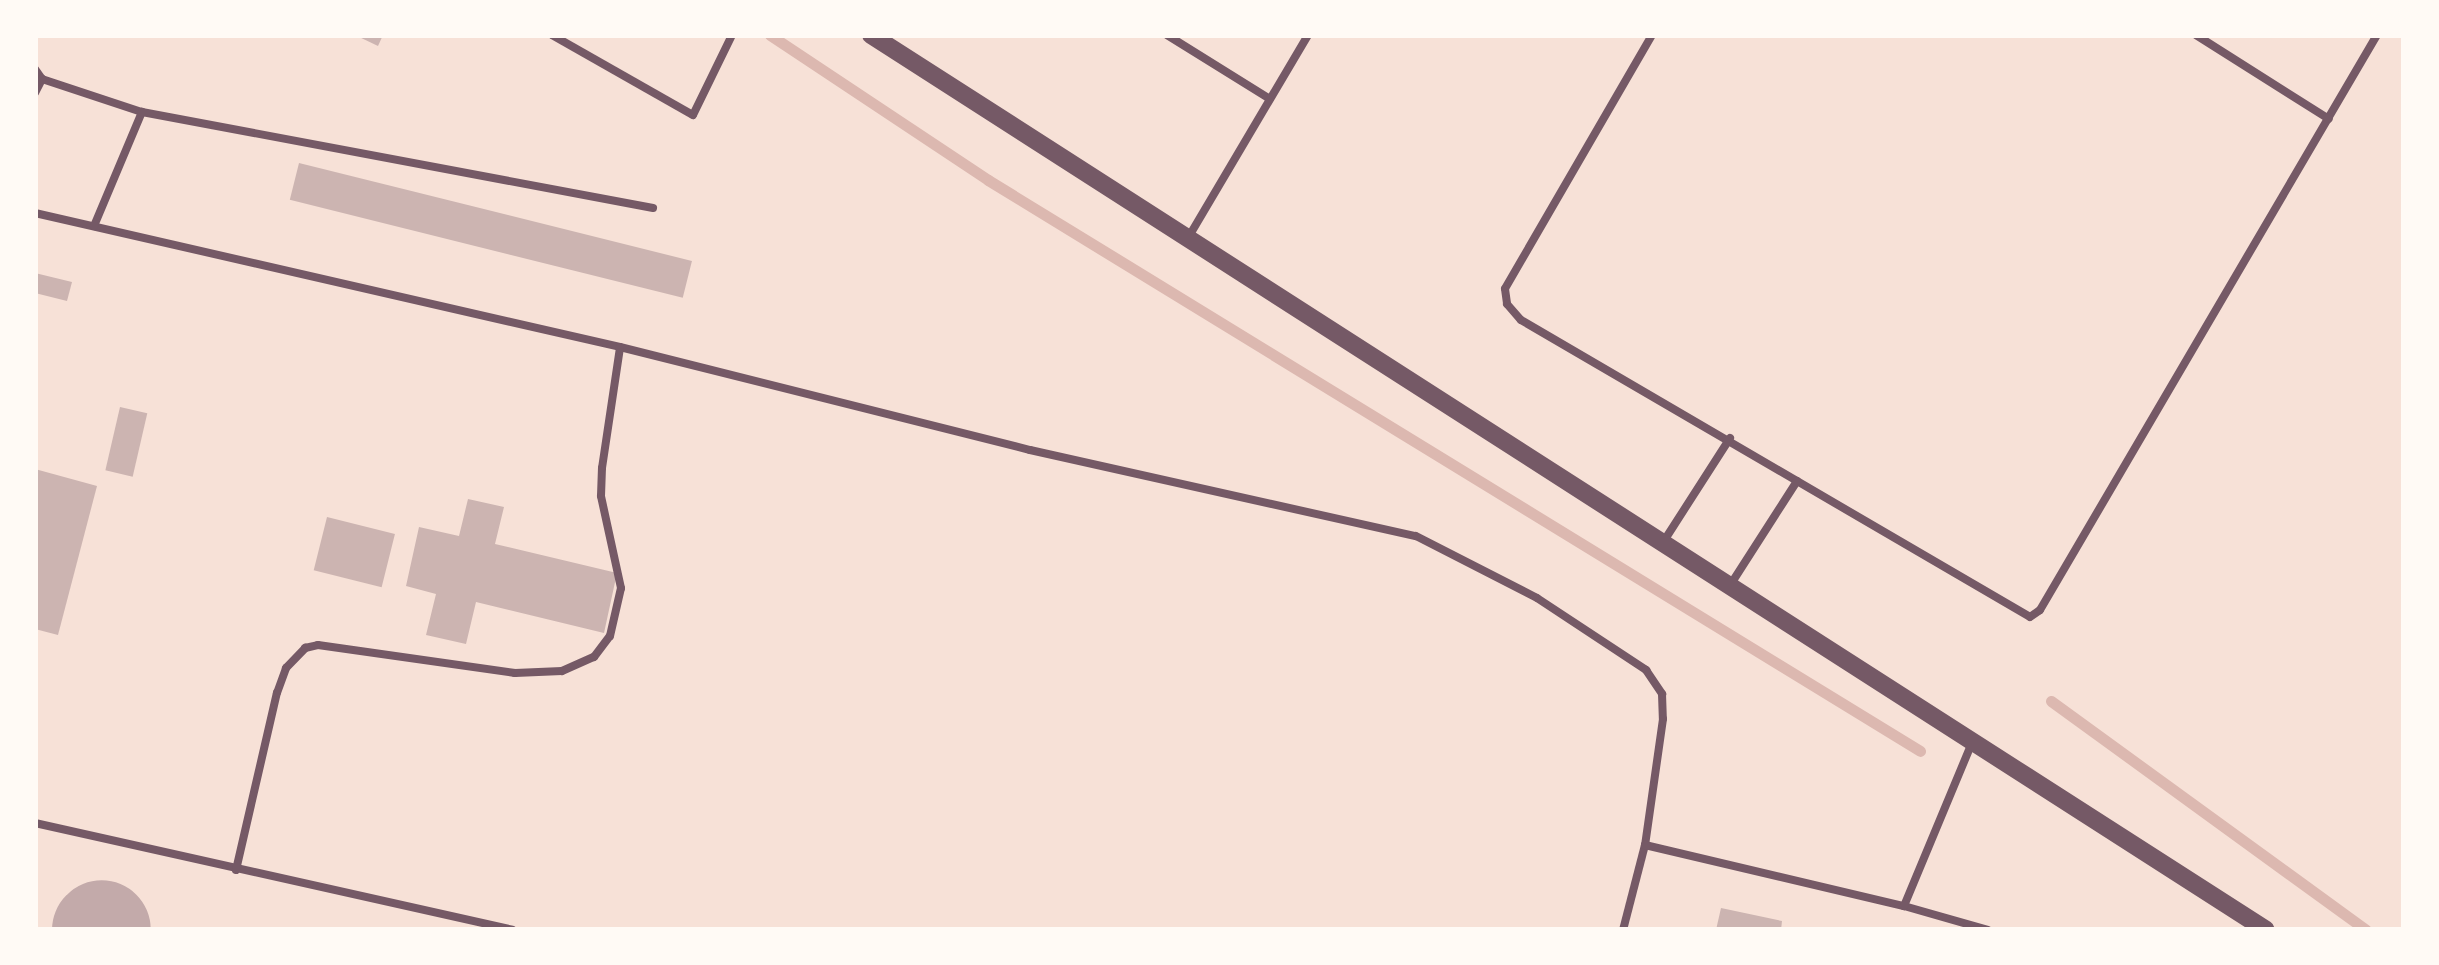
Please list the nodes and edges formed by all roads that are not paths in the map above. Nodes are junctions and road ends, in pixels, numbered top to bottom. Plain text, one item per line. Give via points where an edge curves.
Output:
1 (552, 35) edge
2 (732, 35) edge
3 (872, 35) edge
4 (1167, 35) edge
5 (1308, 35) edge
6 (1652, 35) edge
7 (2196, 35) edge
8 (2377, 35) edge
9 (894, 41) edge
10 (35, 69) edge
11 (42, 79) junction
12 (35, 93) edge
13 (1270, 98) junction
14 (142, 112) junction
15 (2329, 119) junction
16 (654, 208) dead end
17 (35, 213) edge
18 (94, 226) junction
19 (1186, 240) junction
20 (620, 347) junction
21 (1730, 438) junction
22 (1797, 482) junction
23 (1661, 544) junction
24 (1728, 588) junction
25 (1973, 742) junction
26 (35, 823) edge
27 (1645, 844) junction
28 (236, 870) junction
29 (1904, 906) junction
30 (512, 930) edge
31 (1623, 930) edge
32 (1988, 930) edge
33 (2266, 930) edge

1 - 2 lane via 693,115
3 - 9 street
4 - 13 lane
5 - 13 lane
6 - 21 lane via 1505,289 1507,304 1522,320
7 - 15 lane
8 - 15 lane
9 - 19 street
10 - 11 lane
11 - 12 lane
11 - 14 lane
13 - 19 lane
14 - 16 lane
14 - 18 lane
15 - 22 lane via 2040,610 2030,616 2013,610
17 - 18 lane
18 - 20 lane
19 - 23 street
20 - 27 lane via 1442,547 1537,598 1646,670 1662,694 1663,719
20 - 28 lane via 601,496 621,588 610,636 594,657 562,671 515,673 305,648 286,668 276,693
21 - 22 lane
21 - 23 lane
22 - 24 lane
23 - 24 street
24 - 25 street
25 - 29 lane
25 - 33 street
26 - 28 lane
27 - 29 lane
27 - 31 lane
28 - 30 lane
29 - 32 lane

